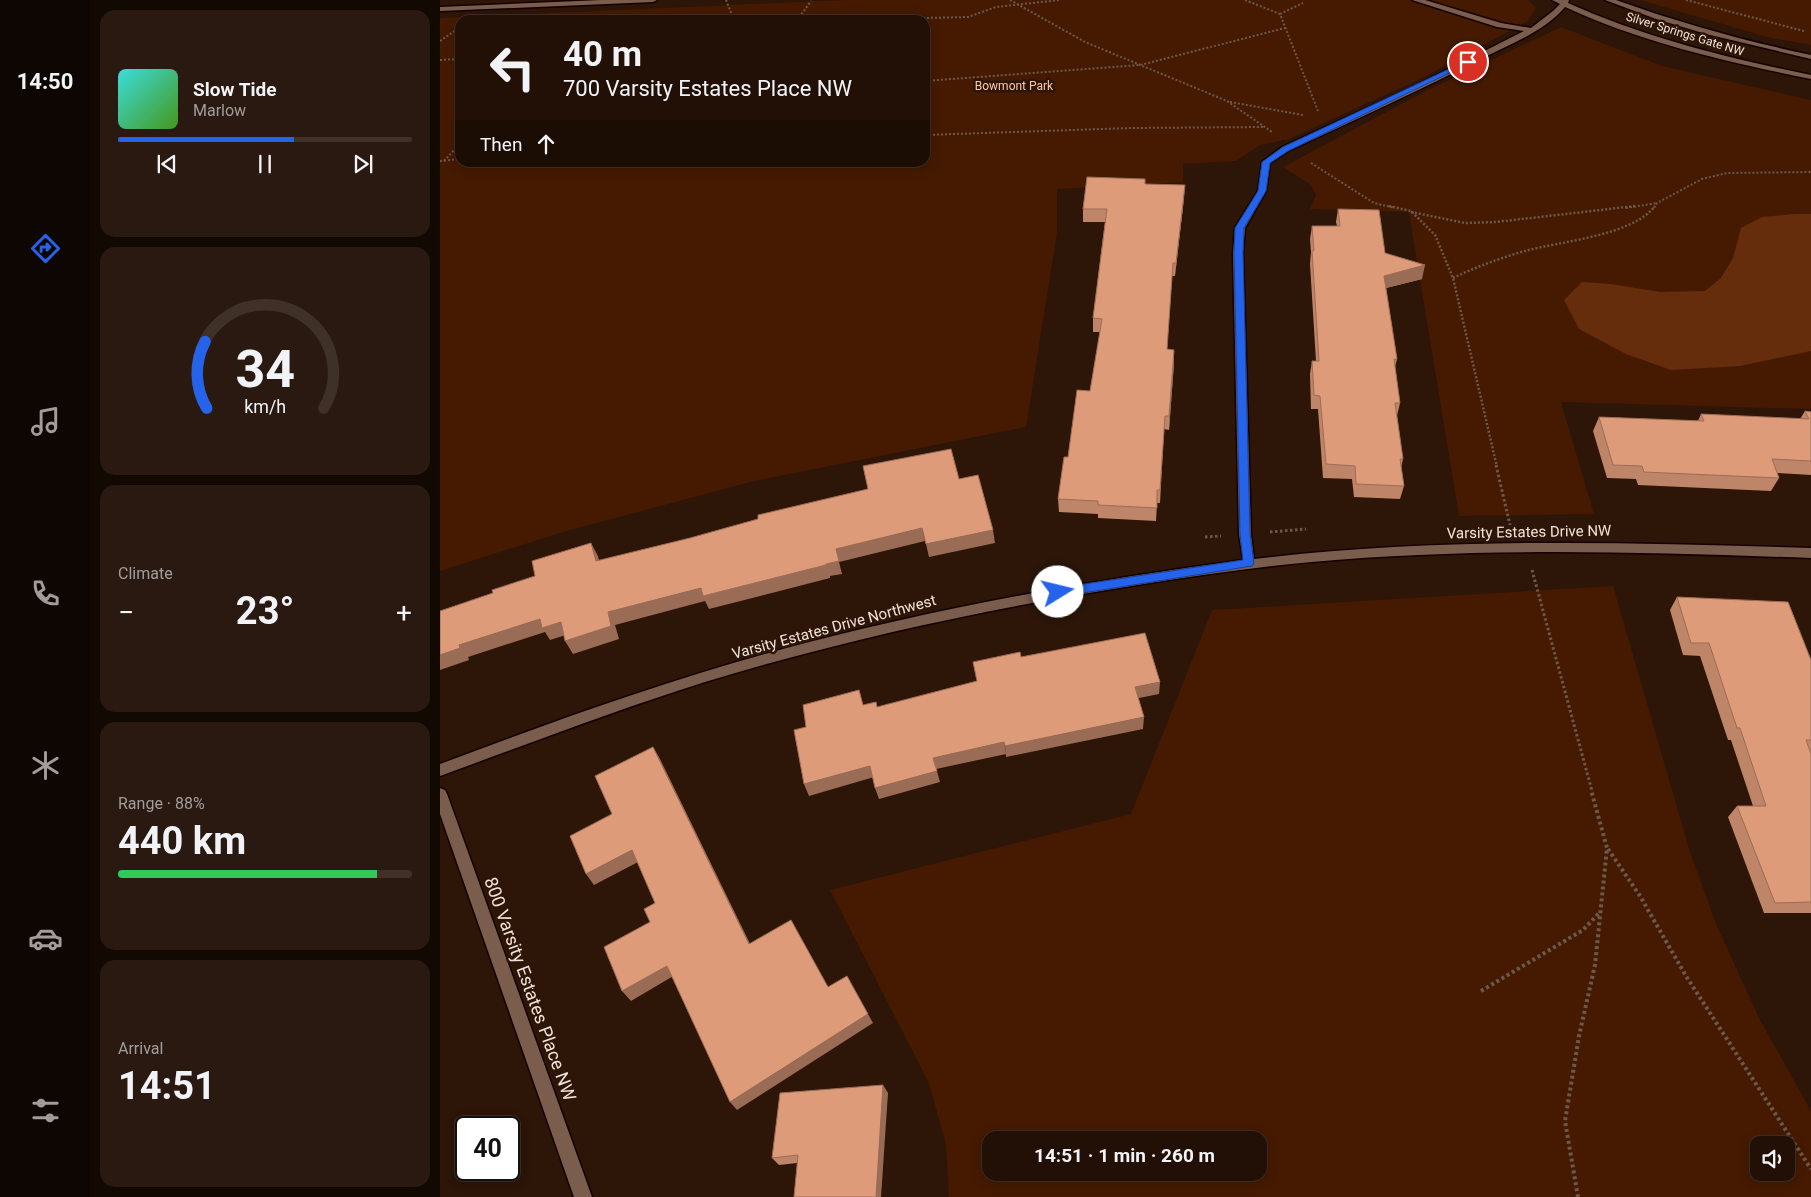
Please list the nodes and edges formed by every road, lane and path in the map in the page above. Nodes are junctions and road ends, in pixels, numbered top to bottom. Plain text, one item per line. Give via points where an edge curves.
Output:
1 (652, 0) edge
2 (726, 0) edge
3 (811, 0) edge
4 (1010, 0) edge
5 (1060, 0) edge
6 (1245, 0) edge
7 (1416, 0) edge
8 (1556, 0) edge
9 (1609, 0) edge
10 (1686, 0) edge
11 (1564, 2) edge
12 (1303, 3) dead end
13 (482, 4) edge
14 (1019, 4) junction
15 (440, 9) edge
16 (1280, 14) junction
17 (732, 15) edge
18 (801, 15) edge
19 (930, 18) edge
20 (1285, 28) junction
21 (455, 30) edge
22 (1532, 30) junction
23 (1811, 33) edge
24 (440, 41) edge
25 (1811, 57) edge
26 (440, 59) edge
27 (455, 59) edge
28 (1140, 65) junction
29 (1811, 77) edge
30 (930, 81) edge
31 (1227, 101) junction
32 (1311, 117) dead end
33 (1321, 118) dead end
34 (1265, 128) junction
35 (930, 135) edge
36 (1276, 135) dead end
37 (455, 149) edge
38 (1285, 149) junction
39 (455, 160) edge
40 (442, 161) edge
41 (1811, 172) edge
42 (1657, 203) junction
43 (1411, 212) junction
44 (1453, 278) junction
45 (1525, 546) junction
46 (1811, 552) edge
47 (1248, 563) junction
48 (440, 770) edge
49 (440, 794) edge
50 (1607, 848) junction
51 (1600, 912) junction
52 (1481, 991) dead end
53 (1811, 1169) edge
54 (583, 1197) edge
55 (1578, 1197) edge

1 - 13 street
2 - 17 path
3 - 18 path
4 - 14 path
5 - 14 path
6 - 16 path
7 - 22 street via 1500,26
8 - 11 street, Silver Springs Gate NW
9 - 25 street, Silver Springs Gate NW via 1699,30
10 - 23 path
11 - 22 street via 1556,13
11 - 29 street, Silver Springs Gate NW via 1608,22 1664,40 1748,64
12 - 16 path
13 - 15 street
14 - 19 path via 996,7 968,17
14 - 28 path via 1085,42
16 - 20 path
20 - 28 path
20 - 33 path
21 - 24 path
22 - 38 street via 1420,87
26 - 27 path
28 - 30 path
28 - 31 path
31 - 32 path
31 - 34 path
34 - 35 path via 1131,128
34 - 36 path
37 - 40 path
38 - 43 path via 1296,152 1374,203
38 - 47 street via 1266,162 1262,191 1240,228 1238,253
39 - 40 path
41 - 42 path via 1727,174 1702,179
42 - 43 path via 1496,222 1441,220
42 - 44 path via 1648,215 1612,232 1525,251
43 - 44 path via 1435,235
44 - 45 path via 1508,522
45 - 46 street, Varsity Estates Drive NW
45 - 47 street, Varsity Estates Drive NW via 1396,551
45 - 50 path
47 - 48 street, Varsity Estates Drive Northwest via 1023,598 781,655 646,696
49 - 54 street, 800 Varsity Estates Place NW
50 - 51 path
50 - 53 path
51 - 52 path via 1583,930
51 - 55 path via 1595,965 1565,1121

